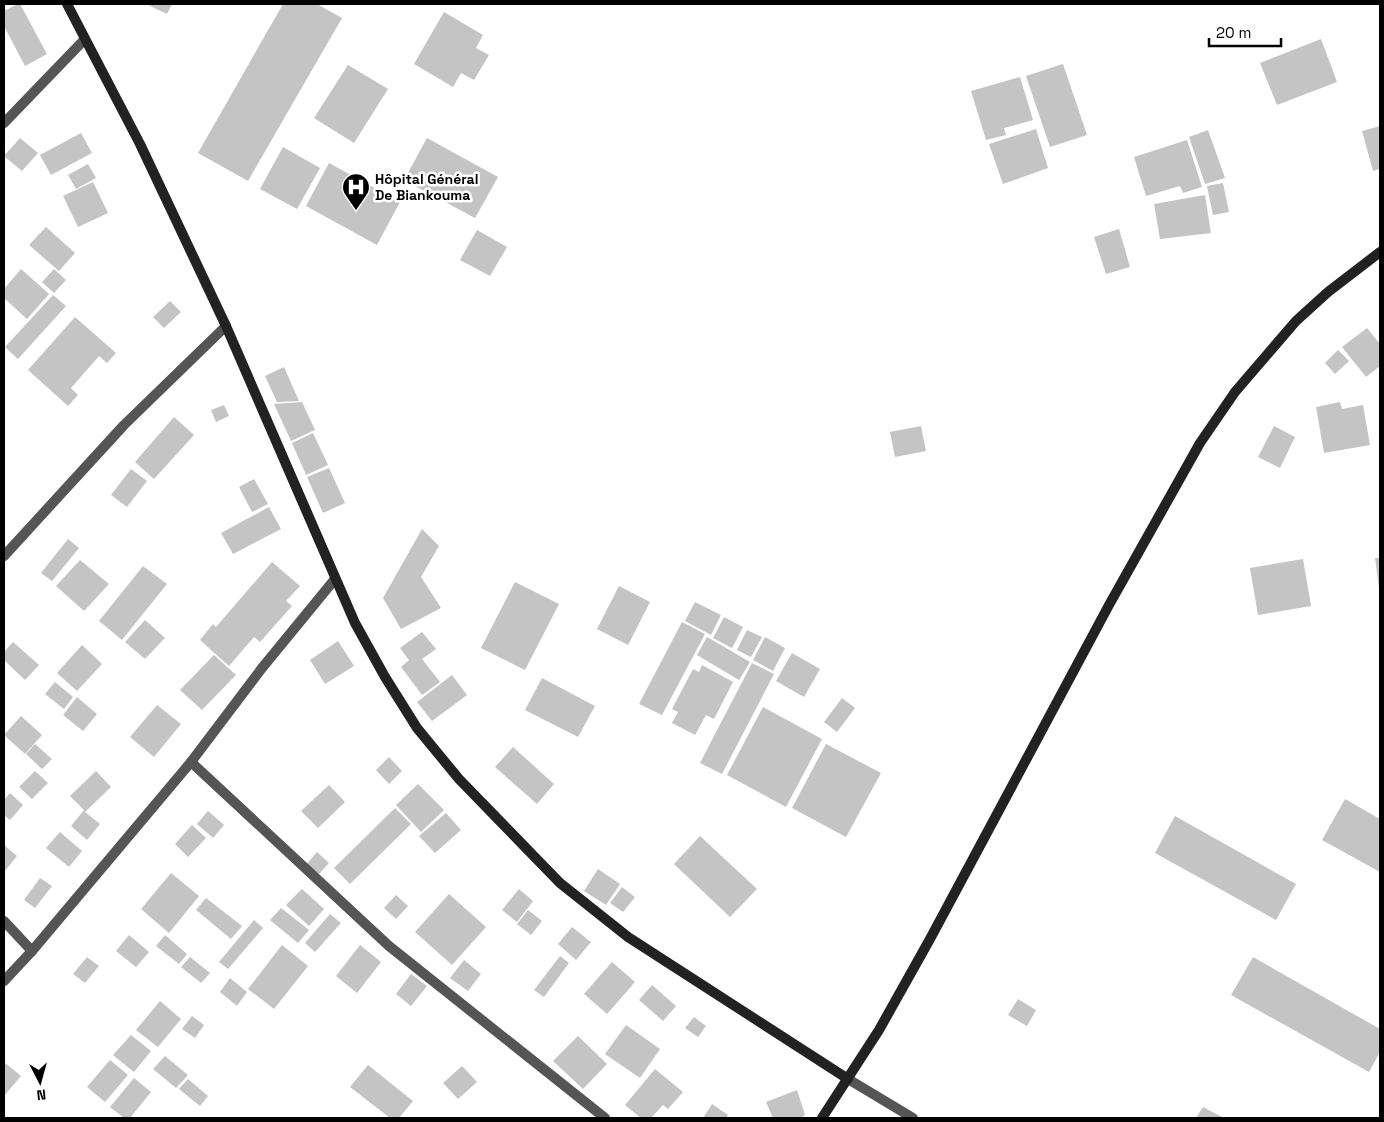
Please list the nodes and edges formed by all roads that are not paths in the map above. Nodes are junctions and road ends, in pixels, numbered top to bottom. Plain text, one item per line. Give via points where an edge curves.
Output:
1 (67, 4) edge
2 (85, 39) junction
3 (4, 123) edge
4 (1380, 252) edge
5 (226, 326) junction
6 (4, 555) edge
7 (335, 579) junction
8 (191, 762) junction
9 (4, 921) edge
10 (32, 951) junction
11 (4, 980) edge
12 (848, 1079) junction
13 (605, 1118) edge
14 (822, 1118) edge
15 (913, 1118) edge

1 - 2 street
2 - 3 street
2 - 5 street via 140,144
4 - 12 street via 1296,321 1235,392 1200,444 1109,605 930,939
5 - 6 street via 124,425
5 - 7 street
7 - 8 street
7 - 12 street via 385,677 417,728 459,778 547,870 628,937
8 - 10 street
8 - 13 street via 389,946
9 - 10 street
10 - 11 street
12 - 14 street
12 - 15 street

